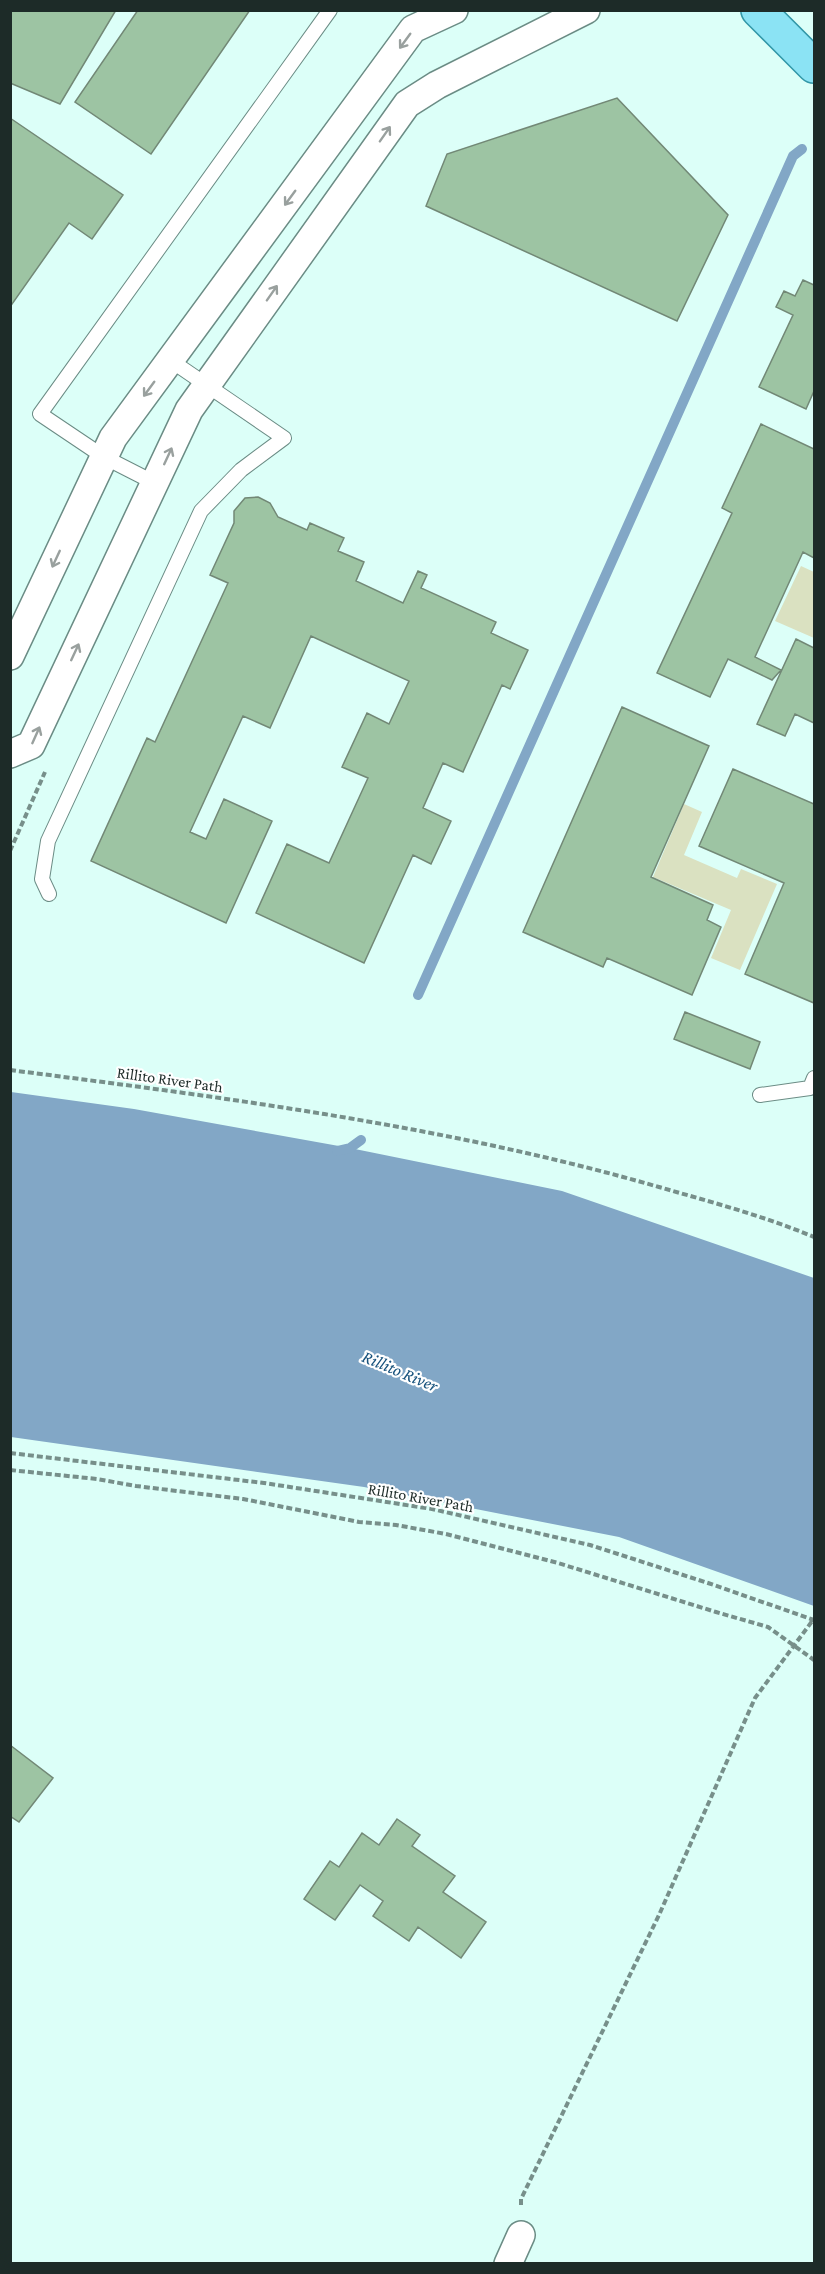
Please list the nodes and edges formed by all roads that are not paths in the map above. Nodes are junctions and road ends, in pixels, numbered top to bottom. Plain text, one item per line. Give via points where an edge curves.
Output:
1 (330, 10) edge
2 (454, 10) edge
3 (586, 10) edge
4 (758, 10) edge
5 (814, 66) edge
6 (170, 360) junction
7 (207, 385) junction
8 (104, 457) junction
9 (155, 483) junction
10 (10, 656) edge
11 (10, 754) edge
12 (49, 894) dead end
13 (814, 1078) edge
14 (760, 1095) dead end
15 (521, 2235) road end
16 (508, 2264) edge

1 - 8 lane via 40,414
2 -> 6 street via 413,29
7 -> 3 street via 406,104
4 - 5 main road
6 - 7 lane
6 -> 8 street via 113,438
9 -> 7 street via 189,410
7 - 12 lane via 284,438 241,470 201,511 48,841 42,879
8 - 9 lane
8 -> 10 street
11 -> 9 street via 31,745
13 - 14 lane via 810,1088
15 - 16 street

